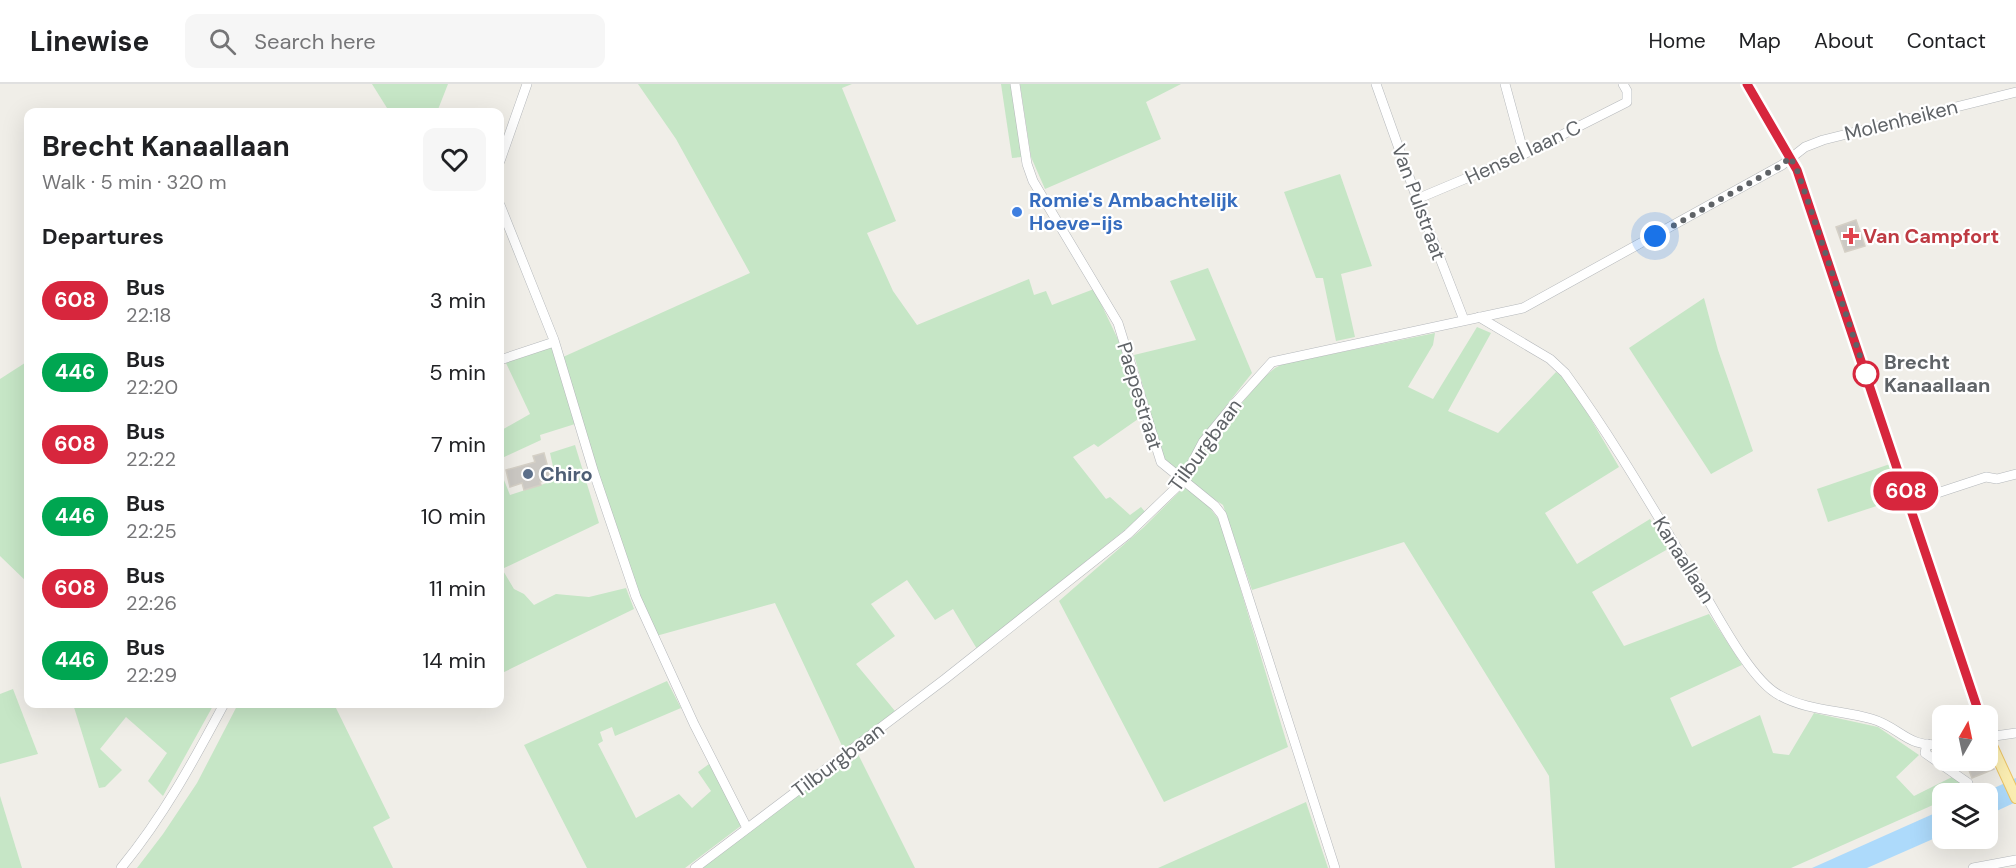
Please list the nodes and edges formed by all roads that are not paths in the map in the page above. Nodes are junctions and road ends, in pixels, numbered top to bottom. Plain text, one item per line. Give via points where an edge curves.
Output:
1 (527, 84) edge
2 (1015, 84) edge
3 (1376, 84) edge
4 (1505, 84) edge
5 (1623, 84) edge
6 (1747, 84) edge
7 (2016, 93) edge
8 (504, 150) edge
9 (1524, 154) junction
10 (1790, 157) junction
11 (1417, 199) junction
12 (504, 215) edge
13 (1479, 317) junction
14 (1464, 320) junction
15 (554, 342) junction
16 (504, 359) edge
17 (2016, 474) edge
18 (1182, 482) junction
19 (1910, 502) junction
20 (1976, 705) edge
21 (222, 708) edge
22 (2016, 733) edge
23 (1998, 736) edge
24 (1927, 744) junction
25 (1932, 744) edge
26 (1998, 759) edge
27 (1968, 783) dead end
28 (2016, 798) edge
29 (747, 828) junction
30 (2016, 860) edge
31 (121, 868) edge
32 (695, 868) edge
33 (1335, 868) edge
34 (1973, 868) edge

1 - 8 street
2 - 18 street, Paepestraat via 1032,181 1118,323 1157,454
3 - 11 street, Van Pulstraat
4 - 9 street
5 - 9 street, Hensel laan C via 1627,102
6 - 10 main road
7 - 10 street, Molenheiken via 1823,140
9 - 11 street, Hensel laan C
10 - 13 street, Tilburgbaan via 1782,165 1523,308
10 - 19 main road
11 - 14 street, Van Pulstraat
12 - 15 street
13 - 14 street, Tilburgbaan
13 - 24 street, Kanaallaan via 1565,372 1726,628 1768,687 1791,701 1870,718 1910,741
14 - 18 street, Tilburgbaan via 1272,362 1203,442
15 - 16 street
15 - 29 street via 636,597
17 - 19 street via 1977,480
18 - 29 street, Tilburgbaan via 1128,534 1068,583
18 - 33 street, Paepestraat via 1222,515
19 - 20 main road
21 - 31 street via 183,781
22 - 23 street
24 - 25 street, Kanaallaan
24 - 27 street via 1925,753
26 - 28 main road
29 - 32 street, Tilburgbaan
30 - 34 street

